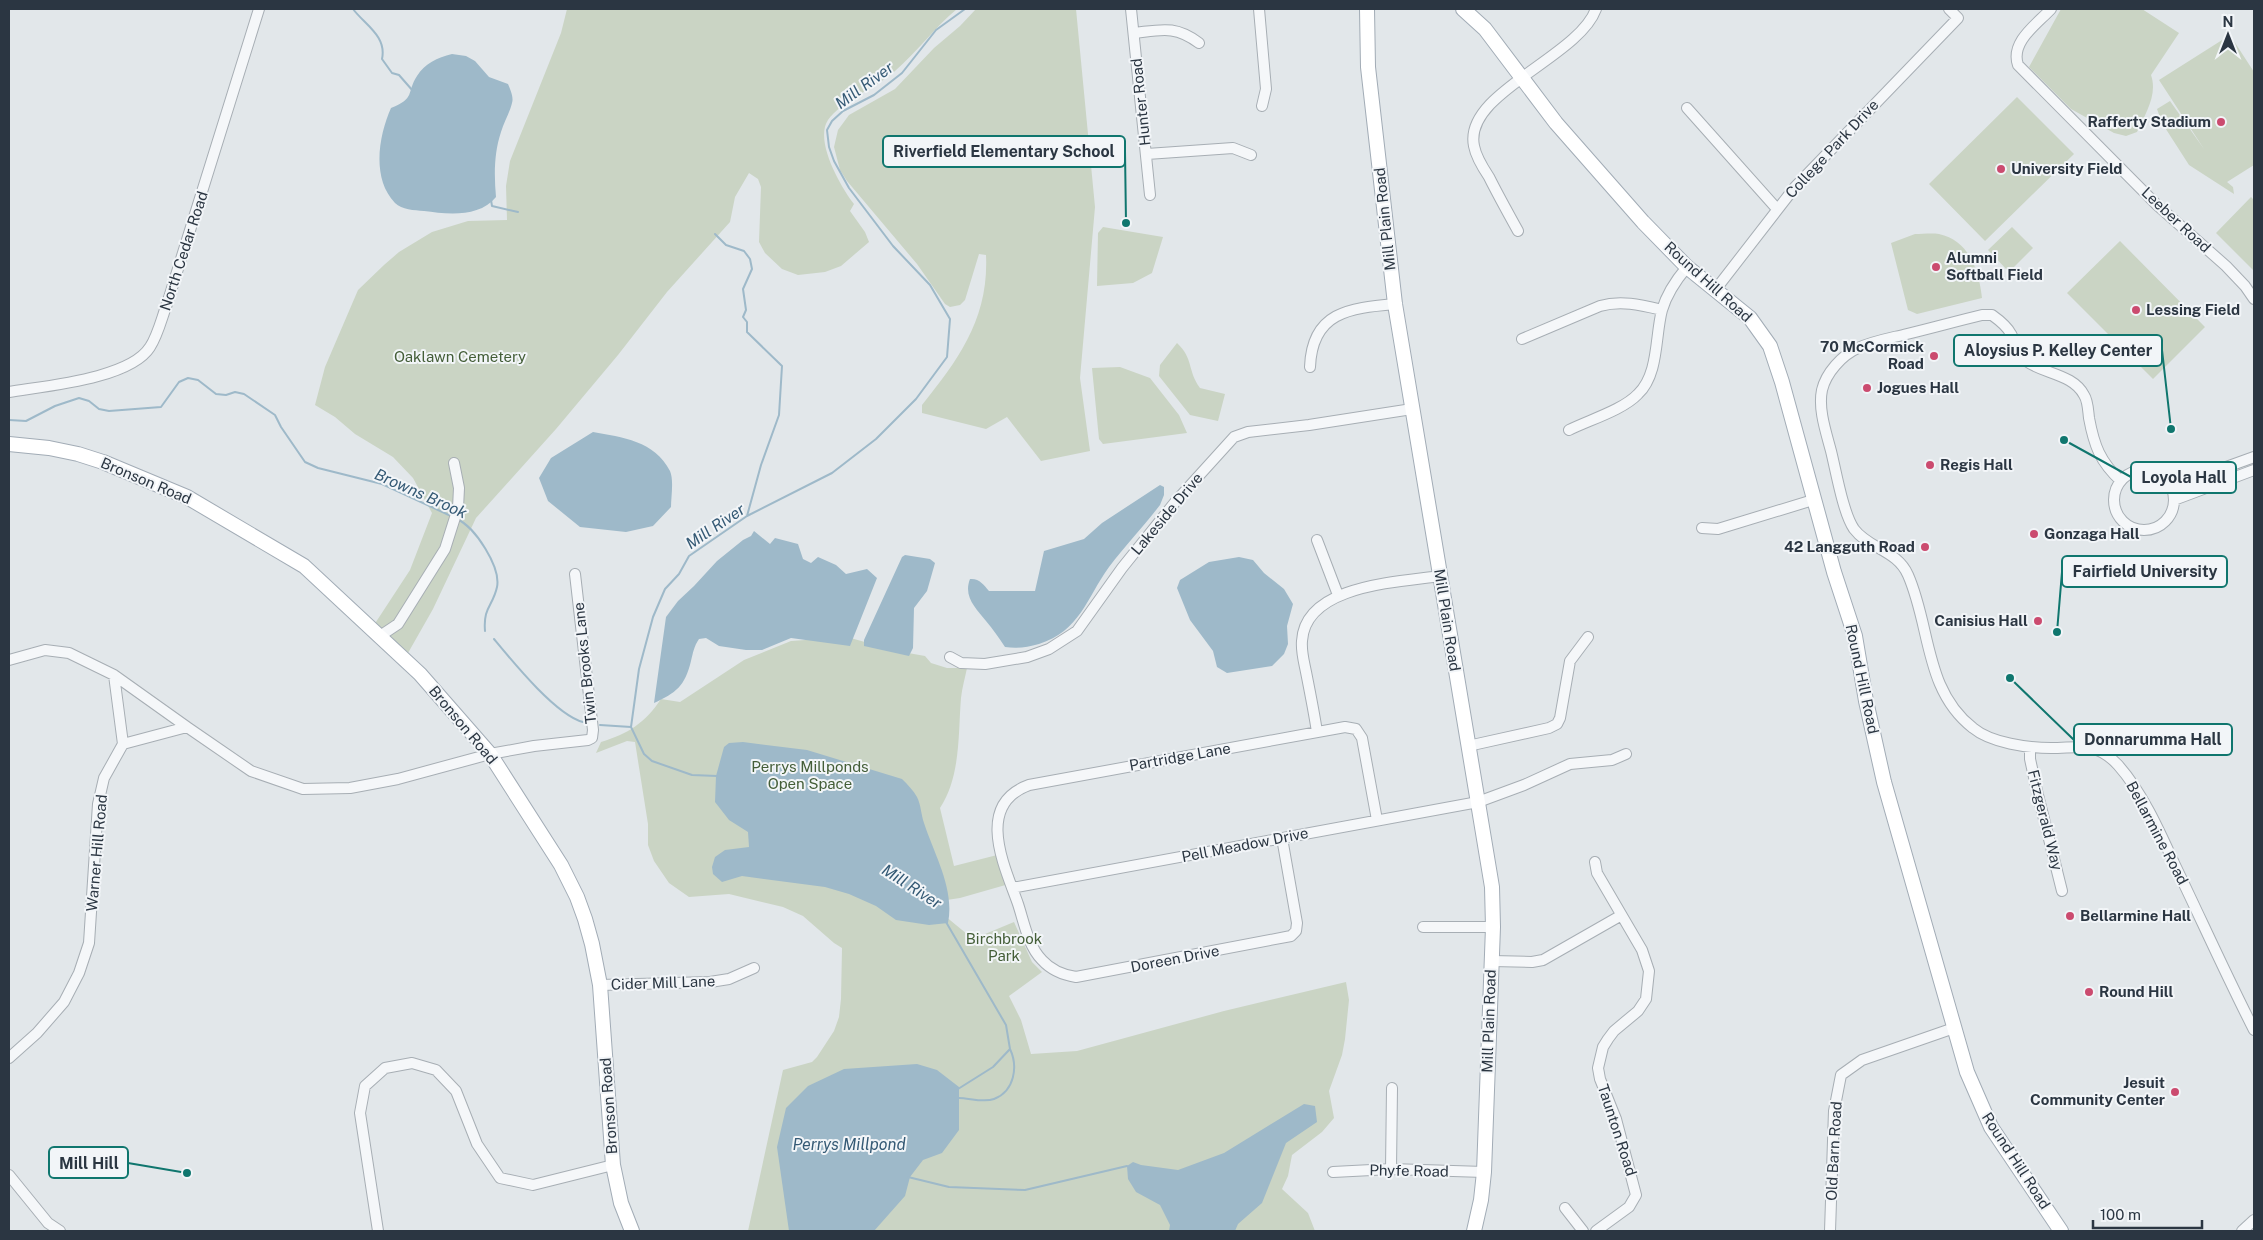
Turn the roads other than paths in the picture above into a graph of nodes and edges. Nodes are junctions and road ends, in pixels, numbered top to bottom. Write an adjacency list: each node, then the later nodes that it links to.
1 (259, 9): 26 (street, North Cedar Road)
2 (1131, 9): 9 (street, Hunter Road)
3 (1259, 9): 12 (street)
4 (1367, 9): 22 (main road, Mill Plain Road)
5 (1463, 9): 11 (main road, Round Hill Road)
6 (1596, 9): 11 (street)
7 (1948, 9): 17 (street, College Park Drive)
8 (2051, 9): 21 (street, Leeber Road)
9 (1134, 33): 10 (street); 14 (street, Hunter Road)
10 (1199, 43)
11 (1522, 78): 18 (street); 19 (main road, Round Hill Road)
12 (1262, 106)
13 (1687, 108): 17 (street)
14 (1147, 154): 15 (street); 16 (street, Hunter Road)
15 (1251, 155)
16 (1150, 195)
17 (1777, 209): 20 (street, College Park Drive)
18 (1518, 231)
19 (1687, 267): 20 (main road, Round Hill Road); 23 (street)
20 (1716, 289): 35 (main road, Round Hill Road)
21 (2254, 299)
22 (1395, 304): 25 (street); 27 (main road, Mill Plain Road)
23 (1662, 310): 24 (street); 28 (street)
24 (1522, 339)
25 (1310, 367)
26 (9, 392)
27 (1412, 408): 40 (main road, Mill Plain Road); 44 (street, Lakeside Drive)
28 (1569, 430)
29 (9, 444): 43 (main road, Bronson Road)
30 (2254, 457): 34 (street)
31 (454, 463): 43 (street)
32 (2254, 470): 36 (street)
33 (2121, 481): 34 (street); 36 (street); 51 (street, Bellarmine Road)
34 (2171, 487): 36 (street)
35 (1813, 500): 37 (street); 66 (main road, Round Hill Road)
36 (2174, 500)
37 (1702, 528)
38 (1317, 540): 41 (street)
39 (575, 574): 52 (street, Twin Brooks Lane)
40 (1440, 576): 41 (street); 50 (main road, Mill Plain Road)
41 (1338, 595): 48 (street)
42 (1588, 636): 50 (street)
43 (384, 640): 52 (main road, Bronson Road)
44 (950, 657)
45 (9, 660): 46 (street)
46 (114, 675): 47 (street); 49 (street)
47 (187, 727): 49 (street); 52 (street)
48 (1317, 732): 55 (street, Partridge Lane); 58 (street, Partridge Lane)
49 (123, 744): 68 (street, Warner Hill Road)
50 (1468, 746): 54 (main road, Mill Plain Road)
51 (2030, 748): 59 (street, Fitzgerald Way); 67 (street, Bellarmine Road)
52 (490, 754): 65 (main road, Bronson Road)
53 (1626, 754): 54 (street, Pell Meadow Drive)
54 (1478, 802): 55 (street, Pell Meadow Drive); 62 (main road, Mill Plain Road)
55 (1377, 820): 56 (street, Pell Meadow Drive)
56 (1282, 838): 58 (street, Pell Meadow Drive); 58 (street, Doreen Drive)
57 (1595, 862): 60 (street, Taunton Road)
58 (1012, 888)
59 (2062, 892)
60 (1620, 916): 63 (street); 81 (street, Taunton Road)
61 (1423, 927): 62 (street)
62 (1493, 928): 63 (main road, Mill Plain Road)
63 (1492, 961): 73 (main road, Mill Plain Road)
64 (754, 968): 65 (street, Cider Mill Lane)
65 (600, 985): 70 (main road, Bronson Road)
66 (1954, 1028): 82 (street, Old Barn Road); 83 (main road, Round Hill Road)
67 (2254, 1030)
68 (9, 1058)
69 (1392, 1088): 71 (street)
70 (613, 1165): 77 (street); 78 (main road, Bronson Road)
71 (1391, 1169): 72 (street, Phyfe Road); 73 (street, Phyfe Road)
72 (1333, 1172)
73 (1484, 1172): 79 (main road, Mill Plain Road)
74 (9, 1175): 76 (street)
75 (1565, 1208): 80 (street)
76 (60, 1231)
77 (378, 1231)
78 (632, 1231)
79 (1474, 1231)
80 (1584, 1231)
81 (1596, 1231)
82 (1830, 1231)
83 (2061, 1231)

